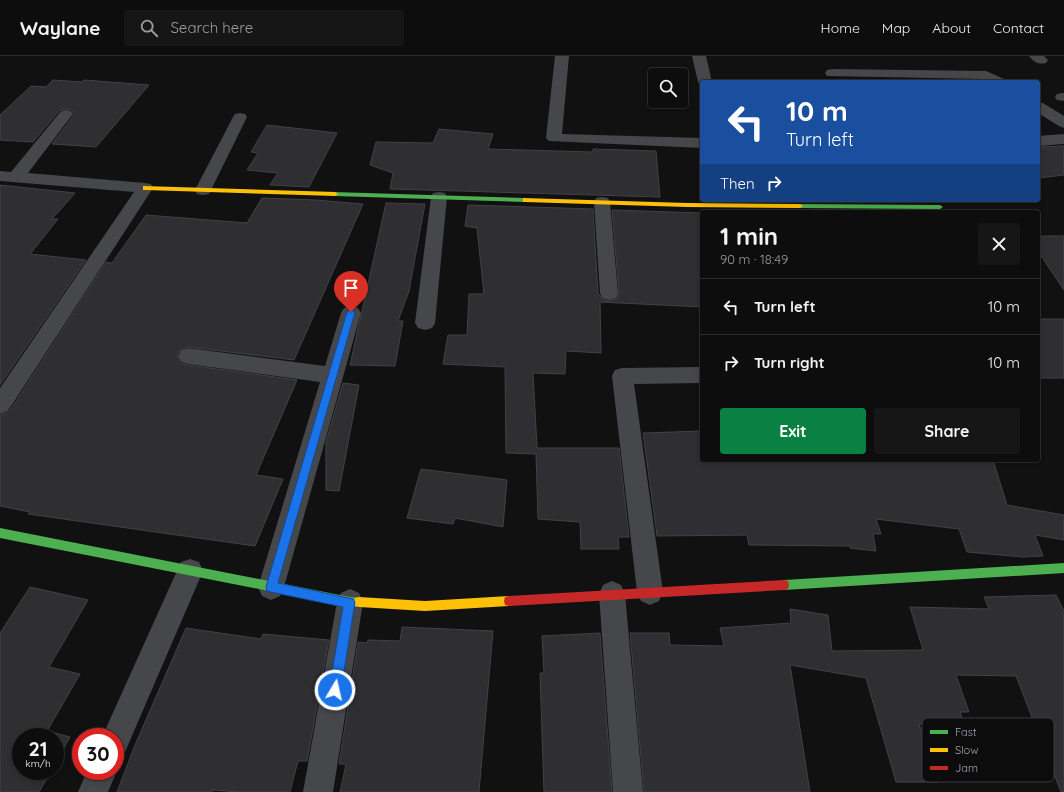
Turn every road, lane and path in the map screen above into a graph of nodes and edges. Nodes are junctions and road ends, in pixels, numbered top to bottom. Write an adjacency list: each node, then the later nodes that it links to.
1 (562, 56): 12 (street)
2 (699, 56): 4 (street)
3 (832, 72): 5 (street)
4 (705, 80)
5 (996, 80)
6 (1040, 107): 9 (street)
7 (66, 114): 13 (street)
8 (240, 117): 15 (street)
9 (1064, 123)
10 (1064, 139): 11 (street)
11 (1040, 141)
12 (700, 143)
13 (8, 177): 14 (street)
14 (145, 188): 15 (street); 25 (street)
15 (203, 190): 16 (street)
16 (439, 197): 17 (street); 21 (street)
17 (602, 202): 18 (street); 19 (street)
18 (940, 207)
19 (609, 293)
20 (351, 312): 23 (street)
21 (425, 323)
22 (188, 356): 23 (street)
23 (333, 375): 29 (street)
24 (700, 375): 30 (street)
25 (0, 405)
26 (0, 533): 28 (street)
27 (1064, 568): 30 (street)
28 (190, 571): 29 (street); 33 (street)
29 (271, 587): 32 (street)
30 (650, 592): 31 (street)
31 (612, 594): 32 (street); 37 (street)
32 (350, 602): 36 (street)
33 (121, 728)
34 (98, 780): 35 (street)
35 (93, 792)
36 (318, 792)
37 (628, 792)

